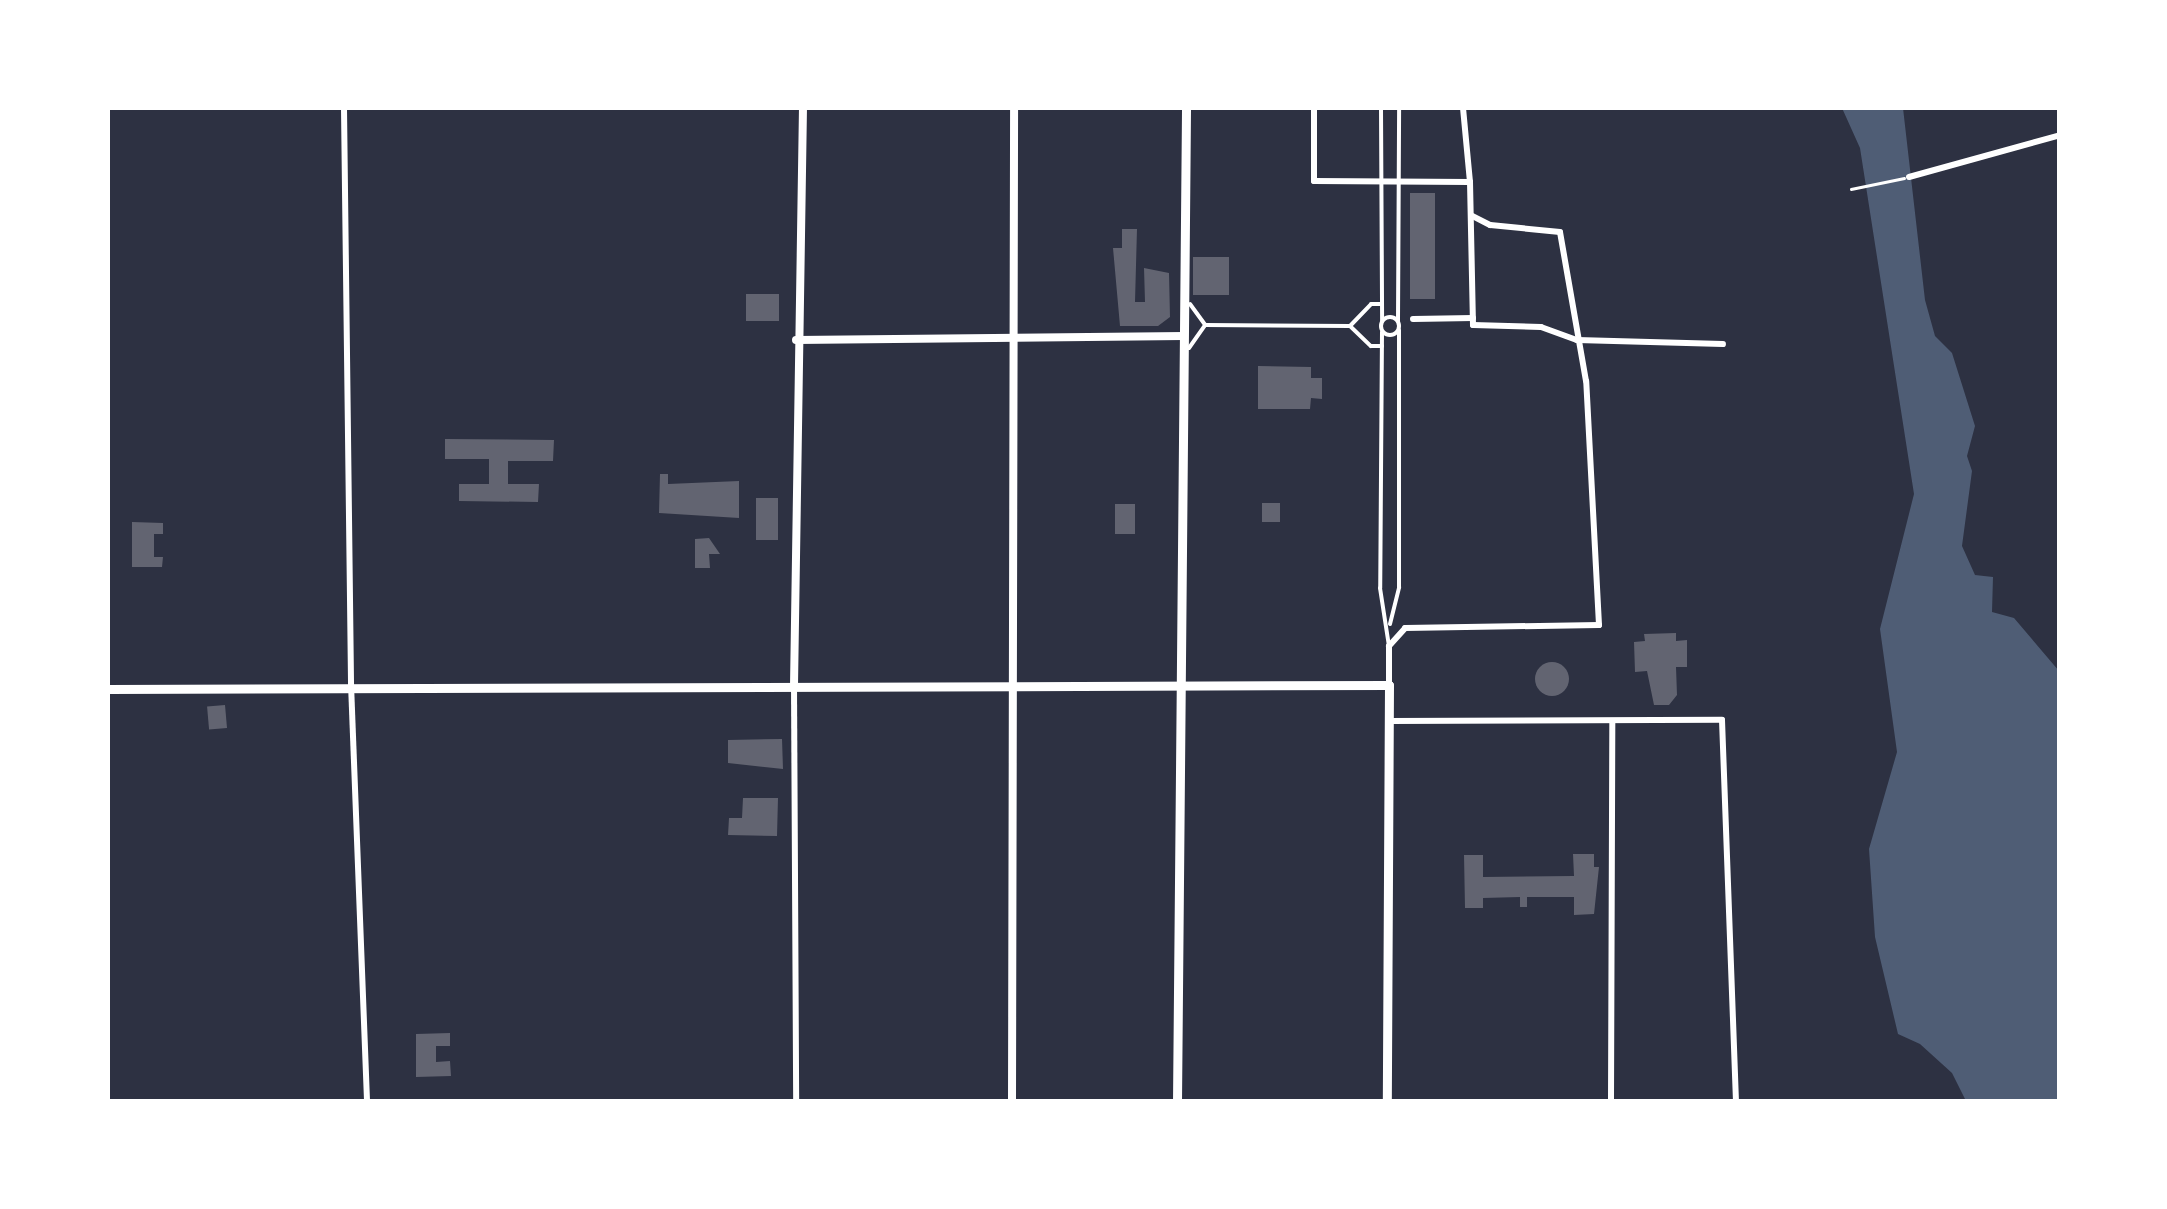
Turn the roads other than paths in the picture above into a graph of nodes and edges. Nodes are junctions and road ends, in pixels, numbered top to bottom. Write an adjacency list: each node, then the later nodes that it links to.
1 (344, 108): 34 (street)
2 (802, 108): 27 (street)
3 (1014, 108): 26 (street)
4 (1186, 108): 25 (main road)
5 (1314, 108): 12 (street)
6 (1381, 108): 12 (street)
7 (1399, 108): 11 (street)
8 (1463, 108): 13 (street)
9 (2060, 135): 10 (street)
10 (1909, 177)
11 (1400, 181): 12 (street); 13 (street); 19 (street)
12 (1381, 182): 16 (street)
13 (1470, 182): 14 (street)
14 (1472, 216): 20 (street); 28 (street)
15 (1190, 304): 21 (street)
16 (1382, 304): 18 (street); 22 (street)
17 (1413, 319): 20 (street)
18 (1382, 321): 19 (street); 24 (street)
19 (1398, 322): 23 (street)
20 (1474, 322): 28 (street)
21 (1205, 325): 22 (street); 31 (street)
22 (1350, 326): 30 (street)
23 (1399, 330): 24 (street); 32 (street)
24 (1382, 332): 30 (street)
25 (1184, 336): 26 (street); 38 (main road)
26 (1018, 337): 27 (street); 35 (street)
27 (796, 340): 37 (street)
28 (1577, 340): 29 (street); 33 (street)
29 (1723, 344)
30 (1382, 346): 32 (street)
31 (1190, 348)
32 (1389, 628): 33 (street)
33 (1389, 646): 36 (street)
34 (352, 684): 37 (main road); 39 (main road); 42 (street)
35 (1014, 685): 37 (main road); 38 (main road); 44 (street)
36 (1389, 685): 38 (main road); 40 (main road)
37 (794, 686): 43 (street)
38 (1181, 686): 45 (main road)
39 (108, 689)
40 (1389, 721): 41 (street); 46 (main road)
41 (1612, 722): 47 (street); 48 (street)
42 (368, 1102)
43 (796, 1102)
44 (1012, 1102)
45 (1176, 1102)
46 (1386, 1102)
47 (1611, 1102)
48 (1736, 1102)

